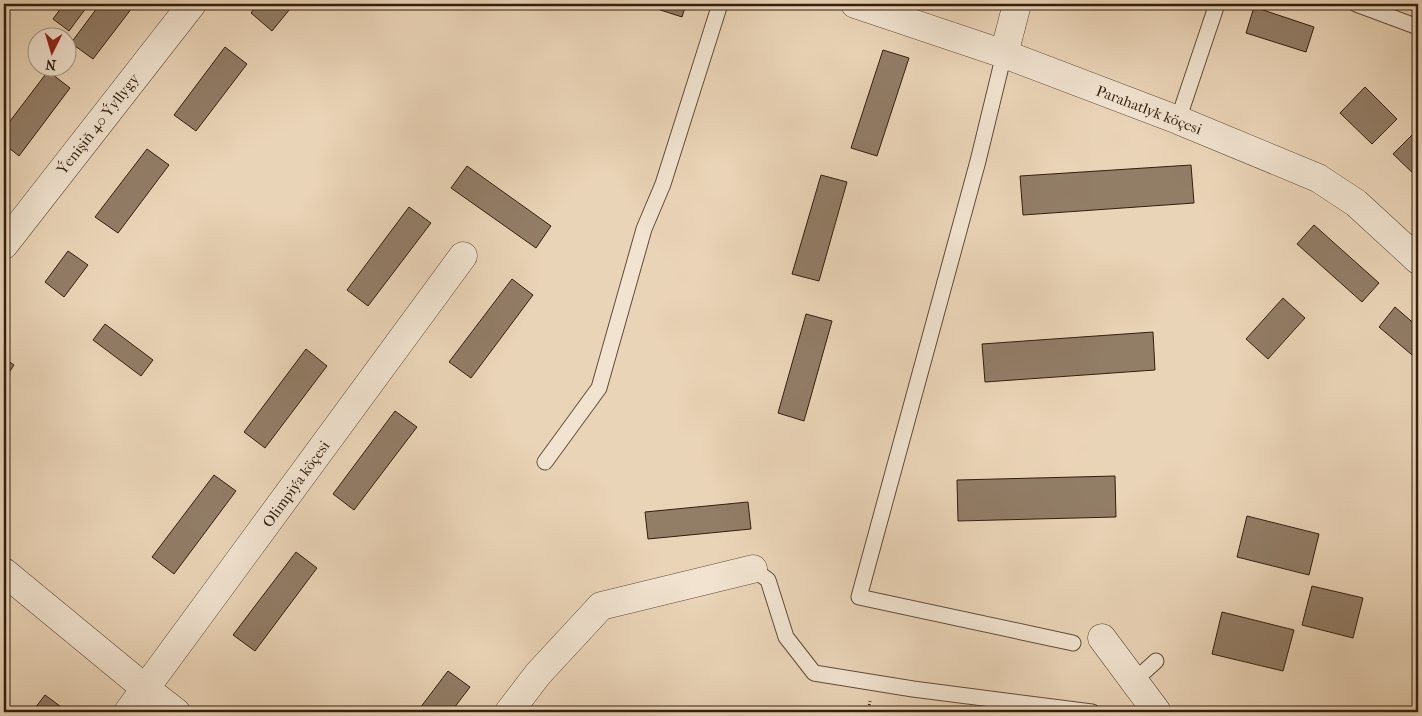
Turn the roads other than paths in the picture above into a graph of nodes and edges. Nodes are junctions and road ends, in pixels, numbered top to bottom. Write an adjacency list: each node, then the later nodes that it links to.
1 (192, 4): 10 (street, Ýenişiň 40 Ýyllygy)
2 (720, 4): 13 (lane)
3 (855, 4): 8 (street, Parahatlyk köçesi)
4 (1016, 4): 8 (street)
5 (1217, 4): 9 (lane)
6 (1356, 4): 7 (lane)
7 (1418, 26)
8 (1004, 54): 9 (street, Parahatlyk köçesi); 17 (lane)
9 (1178, 120): 12 (street, Parahatlyk köçesi)
10 (4, 245)
11 (463, 256): 20 (street, Olimpiýa köçesi)
12 (1418, 260)
13 (545, 462)
14 (753, 569): 23 (street); 24 (lane)
15 (4, 572): 20 (street)
16 (1102, 638): 19 (street)
17 (1073, 643)
18 (1156, 661): 19 (lane)
19 (1134, 681): 25 (street)
20 (146, 689): 21 (street, Olimpiýa köçesi); 22 (street)
21 (128, 712)
22 (176, 712)
23 (509, 712)
24 (1092, 712)
25 (1157, 712)

